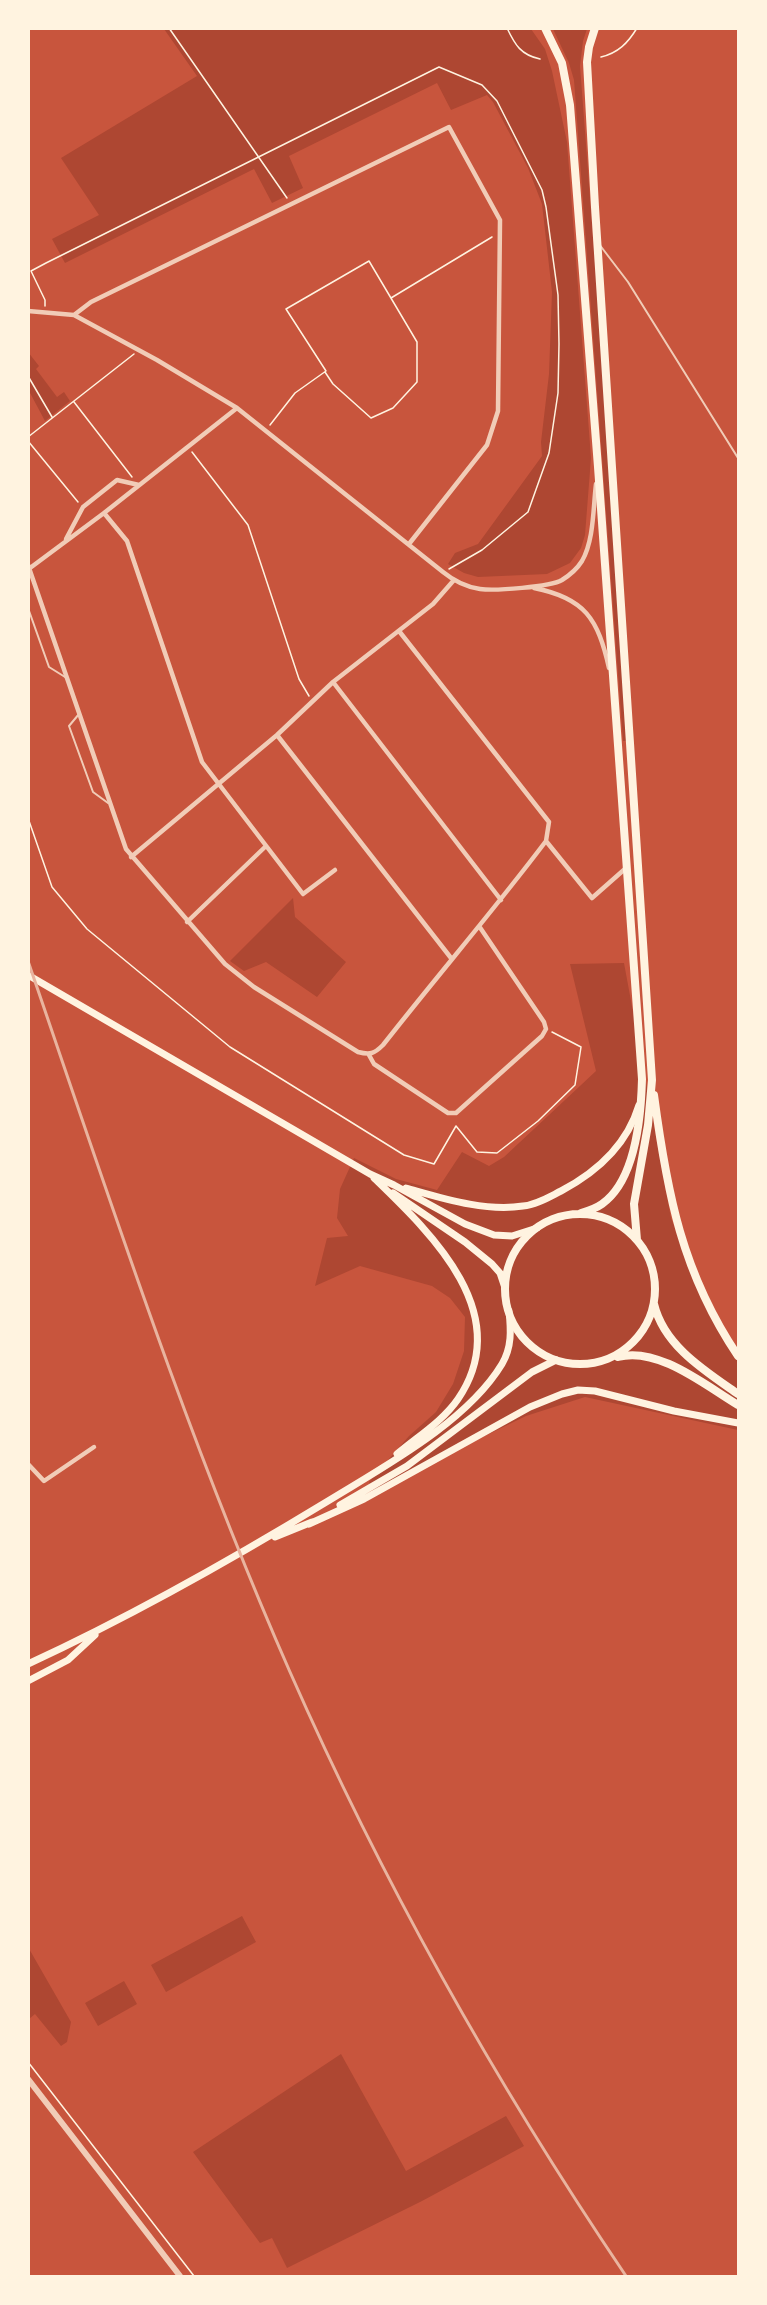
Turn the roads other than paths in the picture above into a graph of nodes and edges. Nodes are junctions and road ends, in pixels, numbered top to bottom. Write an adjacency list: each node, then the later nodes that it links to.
1 (545, 28): 8 (main road)
2 (595, 28): 3 (main road)
3 (597, 241): 7 (lane); 36 (main road)
4 (28, 310): 5 (street)
5 (74, 315): 6 (street); 12 (street)
6 (237, 408): 9 (street); 12 (street)
7 (738, 458)
8 (598, 467): 15 (street); 20 (main road)
9 (139, 486): 10 (street); 11 (street)
10 (104, 513): 11 (street); 23 (street)
11 (65, 541): 13 (street)
12 (409, 544): 14 (street)
13 (29, 567): 18 (street)
14 (454, 580): 15 (street); 17 (street)
15 (531, 587): 20 (street)
16 (28, 608): 18 (lane)
17 (399, 631): 19 (street); 25 (street)
18 (67, 679): 21 (street)
19 (333, 682): 22 (street); 30 (street)
20 (614, 686): 28 (main road)
21 (80, 714): 24 (street); 24 (lane)
22 (277, 735): 23 (street); 33 (street)
23 (218, 784): 26 (street); 27 (street)
24 (110, 804): 27 (street)
25 (546, 841): 28 (street); 30 (street)
26 (266, 846): 29 (street); 31 (street)
27 (131, 857): 31 (street)
28 (626, 868): 37 (main road)
29 (335, 870)
30 (501, 900): 32 (street)
31 (187, 921): 35 (street)
32 (479, 926): 33 (street); 35 (street)
33 (451, 958): 35 (street)
34 (28, 975): 38 (main road)
35 (369, 1055)
36 (652, 1080): 43 (main road); 47 (main road)
37 (642, 1094): 40 (main road); 41 (main road)
38 (370, 1174): 39 (main road); 40 (main road)
39 (381, 1185): 44 (main road); 55 (main road)
40 (394, 1185): 42 (main road)
41 (581, 1213): 42 (main road); 43 (main road)
42 (537, 1228): 44 (main road)
43 (637, 1240): 45 (main road)
44 (505, 1288): 46 (main road)
45 (654, 1304): 49 (main road); 50 (main road)
46 (509, 1311): 48 (main road); 55 (main road)
47 (738, 1356)
48 (556, 1360): 49 (main road); 56 (main road)
49 (605, 1360): 51 (main road)
50 (738, 1394)
51 (738, 1405)
52 (738, 1423): 56 (main road)
53 (94, 1447): 54 (street)
54 (28, 1464)
55 (369, 1476): 57 (main road)
56 (309, 1524): 57 (main road)
57 (258, 1543): 58 (main road)
58 (99, 1631): 59 (main road); 60 (main road)
59 (28, 1664)
60 (28, 1682)
61 (28, 2079): 62 (street)
62 (180, 2277)

